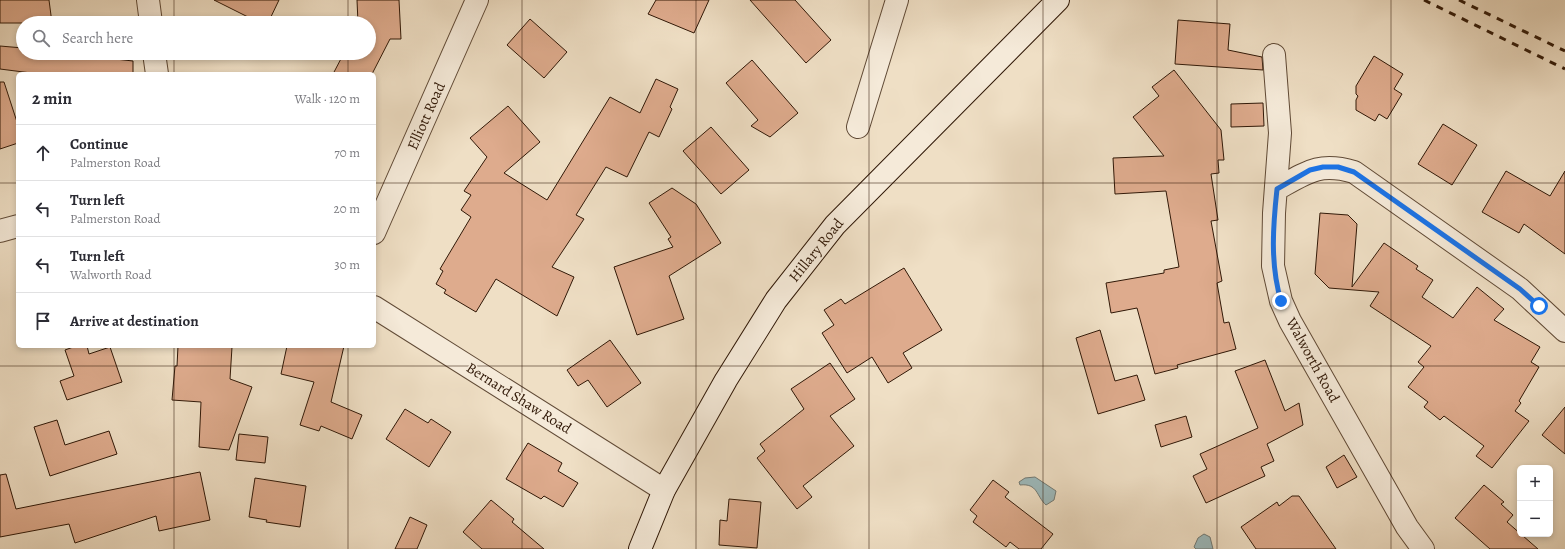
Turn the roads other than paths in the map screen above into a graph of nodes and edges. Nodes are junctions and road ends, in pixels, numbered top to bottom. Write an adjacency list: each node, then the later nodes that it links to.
1 (148, 0): 5 (street)
2 (477, 0): 12 (street, Elliott Road)
3 (897, 0): 9 (street)
4 (1058, 0): 16 (street, Hillary Road)
5 (150, 16)
6 (1274, 54): 10 (street, Walworth Road)
7 (155, 60): 8 (street)
8 (157, 72)
9 (858, 127)
10 (1277, 189): 15 (street); 18 (street, Walworth Road)
11 (16, 227): 13 (street)
12 (376, 228)
13 (0, 231)
14 (376, 308): 16 (street, Bernard Shaw Road)
15 (1565, 331)
16 (664, 490): 17 (street, Hillary Road)
17 (640, 549)
18 (1423, 549)

